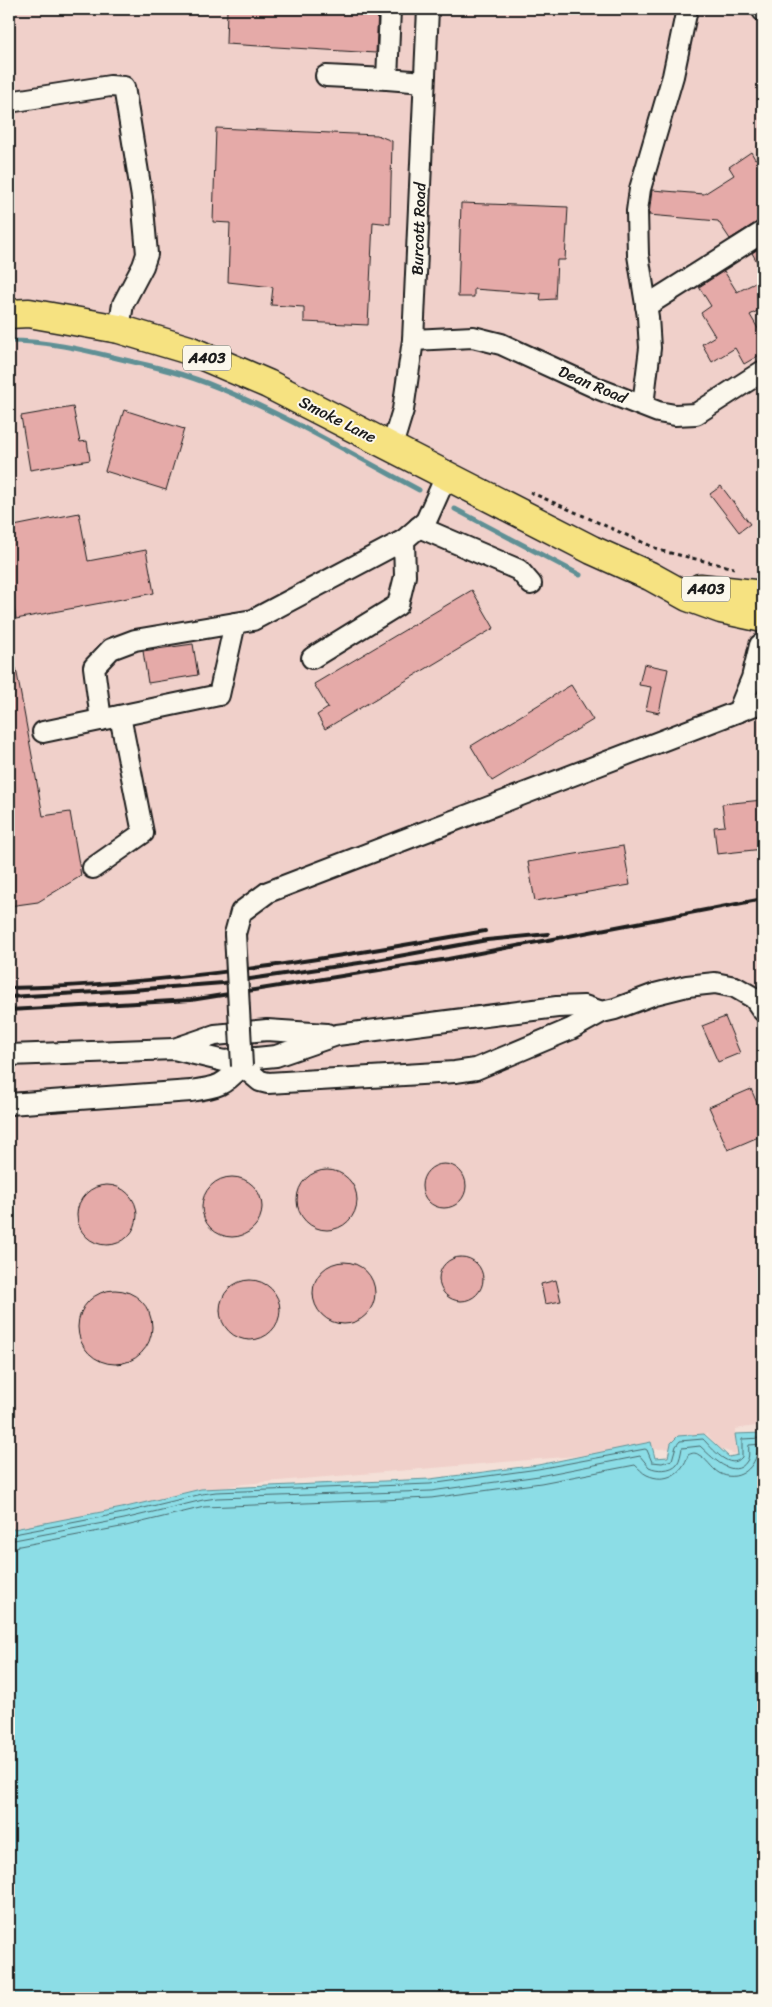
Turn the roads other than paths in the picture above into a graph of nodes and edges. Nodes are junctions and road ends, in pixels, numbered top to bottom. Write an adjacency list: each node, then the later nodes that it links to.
1 (390, 9): 5 (street)
2 (428, 9): 6 (street, Burcott Road)
3 (687, 9): 9 (street)
4 (326, 76): 5 (street)
5 (387, 79): 6 (street)
6 (424, 82): 12 (street, Burcott Road)
7 (9, 102): 11 (street)
8 (763, 232): 9 (street)
9 (646, 306): 14 (street)
10 (9, 314): 11 (highway, Smoke Lane / A403)
11 (120, 329): 15 (highway, Smoke Lane / A403)
12 (413, 340): 14 (street, Dean Road); 15 (street, Burcott Road)
13 (763, 371): 14 (street, Dean Road)
14 (643, 405)
15 (392, 446): 16 (highway, Smoke Lane / A403)
16 (447, 474): 17 (street); 20 (highway, Smoke Lane / A403)
17 (419, 527): 18 (street); 19 (street)
18 (404, 540): 21 (street); 23 (street)
19 (531, 584)
20 (761, 608): 22 (street)
21 (234, 623): 26 (street); 26 (street)
22 (762, 648): 25 (street)
23 (312, 658)
24 (763, 702): 25 (street)
25 (738, 712): 34 (street, bridge)
26 (110, 718): 27 (street); 28 (street)
27 (43, 732)
28 (93, 868)
29 (763, 1011): 30 (street)
30 (602, 1012): 31 (street); 34 (street)
31 (337, 1035): 32 (street); 32 (street)
32 (174, 1049): 33 (street)
33 (9, 1055)
34 (242, 1066): 35 (street)
35 (9, 1104)

